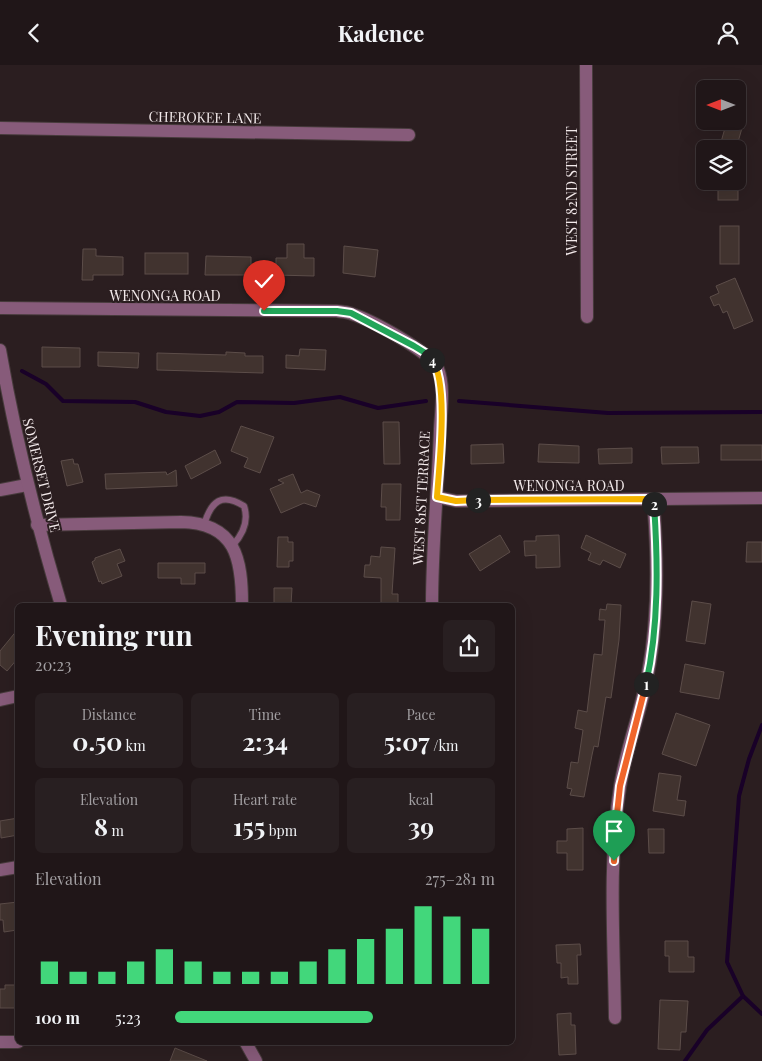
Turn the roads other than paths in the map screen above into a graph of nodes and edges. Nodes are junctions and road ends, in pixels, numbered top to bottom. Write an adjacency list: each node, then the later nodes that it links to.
1 (586, 65): 5 (street, WEST 82ND STREET)
2 (0, 128): 3 (street, CHEROKEE LANE)
3 (409, 135)
4 (0, 308): 7 (street, WENONGA ROAD)
5 (587, 317)
6 (0, 350): 8 (street, SOMERSET DRIVE)
7 (441, 393): 10 (street, WEST 81ST TERRACE)
8 (28, 485): 9 (street); 13 (street, SOMERSET DRIVE)
9 (0, 491)
10 (437, 497): 11 (street, WENONGA ROAD); 18 (street, WEST 81ST TERRACE)
11 (653, 499): 12 (street, WENONGA ROAD); 23 (street)
12 (762, 499)
13 (37, 525): 14 (street); 16 (street, SOMERSET DRIVE)
14 (204, 525): 15 (street); 15 (lane)
15 (233, 545): 17 (street)
16 (60, 603)
17 (242, 603)
18 (432, 603)
19 (15, 697): 20 (street)
20 (0, 700)
21 (15, 867): 22 (street)
22 (0, 869)
23 (615, 1018)
24 (0, 1042): 25 (street)
25 (15, 1042)
26 (247, 1045): 27 (street)
27 (256, 1061)

